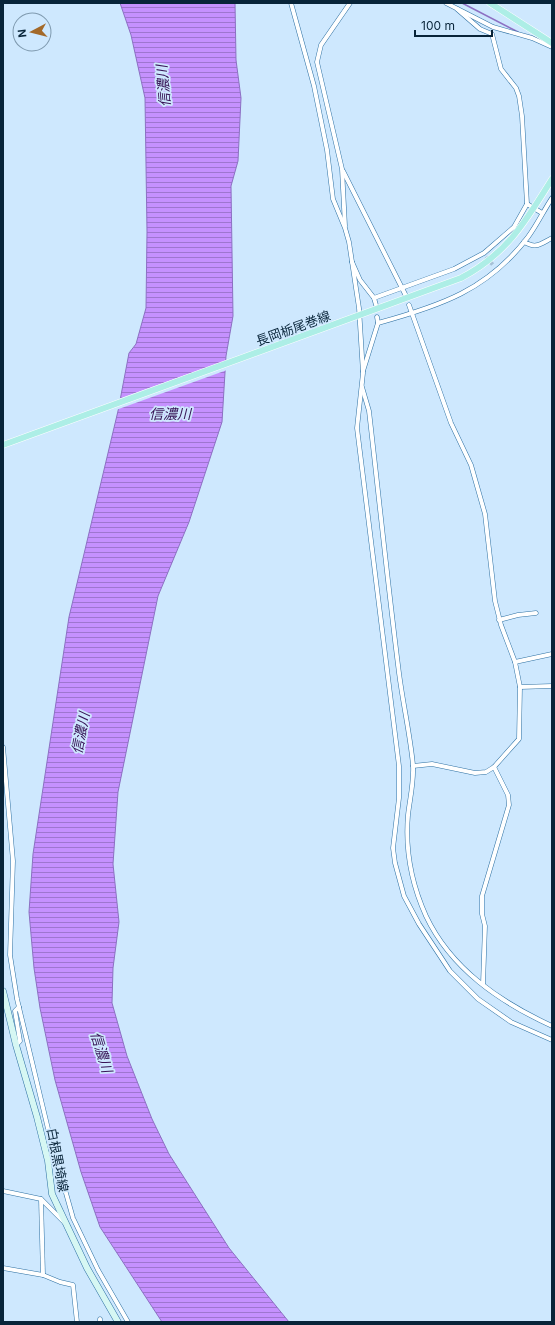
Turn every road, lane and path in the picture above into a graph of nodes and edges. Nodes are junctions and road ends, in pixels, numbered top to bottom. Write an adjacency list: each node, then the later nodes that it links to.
1 (291, 3): 14 (street)
2 (350, 3): 8 (street)
3 (446, 3): 5 (street)
4 (490, 3): 6 (main road)
5 (457, 9): 7 (street); 11 (street)
6 (552, 43)
7 (552, 47)
8 (342, 169): 14 (street); 18 (street)
9 (552, 179): 12 (main road, 長岡栃尾巻線)
10 (552, 198): 13 (street)
11 (527, 204): 12 (street); 18 (street)
12 (534, 208): 13 (street); 24 (main road, 長岡栃尾巻線)
13 (542, 214): 16 (street)
14 (345, 228): 17 (street)
15 (552, 238): 16 (street)
16 (524, 242): 23 (street)
17 (350, 257): 20 (street); 24 (street)
18 (402, 287): 19 (street); 20 (street)
19 (405, 294)
20 (374, 298): 21 (street)
21 (376, 305)
22 (409, 305): 23 (street)
23 (412, 314): 26 (street); 31 (street)
24 (360, 315): 27 (street); 29 (main road, 長岡栃尾巻線)
25 (377, 317): 26 (street)
26 (378, 323): 27 (street)
27 (363, 374): 28 (street)
28 (361, 385): 37 (street); 43 (street)
29 (3, 445)
30 (536, 613): 31 (street)
31 (500, 620): 33 (street)
32 (552, 654): 33 (street)
33 (515, 662): 35 (street)
34 (552, 686): 35 (street)
35 (520, 687): 38 (street)
36 (3, 747): 41 (street)
37 (413, 766): 38 (street); 39 (street)
38 (494, 767): 39 (street)
39 (483, 984): 42 (street)
40 (3, 991): 44 (main road, 白根黒埼線)
41 (19, 1007): 44 (street); 52 (street)
42 (552, 1026)
43 (552, 1040)
44 (16, 1045): 47 (main road, 白根黒埼線)
45 (3, 1191): 46 (street)
46 (41, 1198): 47 (street); 49 (street)
47 (66, 1222): 51 (main road, 白根黒埼線)
48 (3, 1268): 49 (street)
49 (42, 1275): 50 (street)
50 (77, 1322)
51 (118, 1322)
52 (128, 1322)

